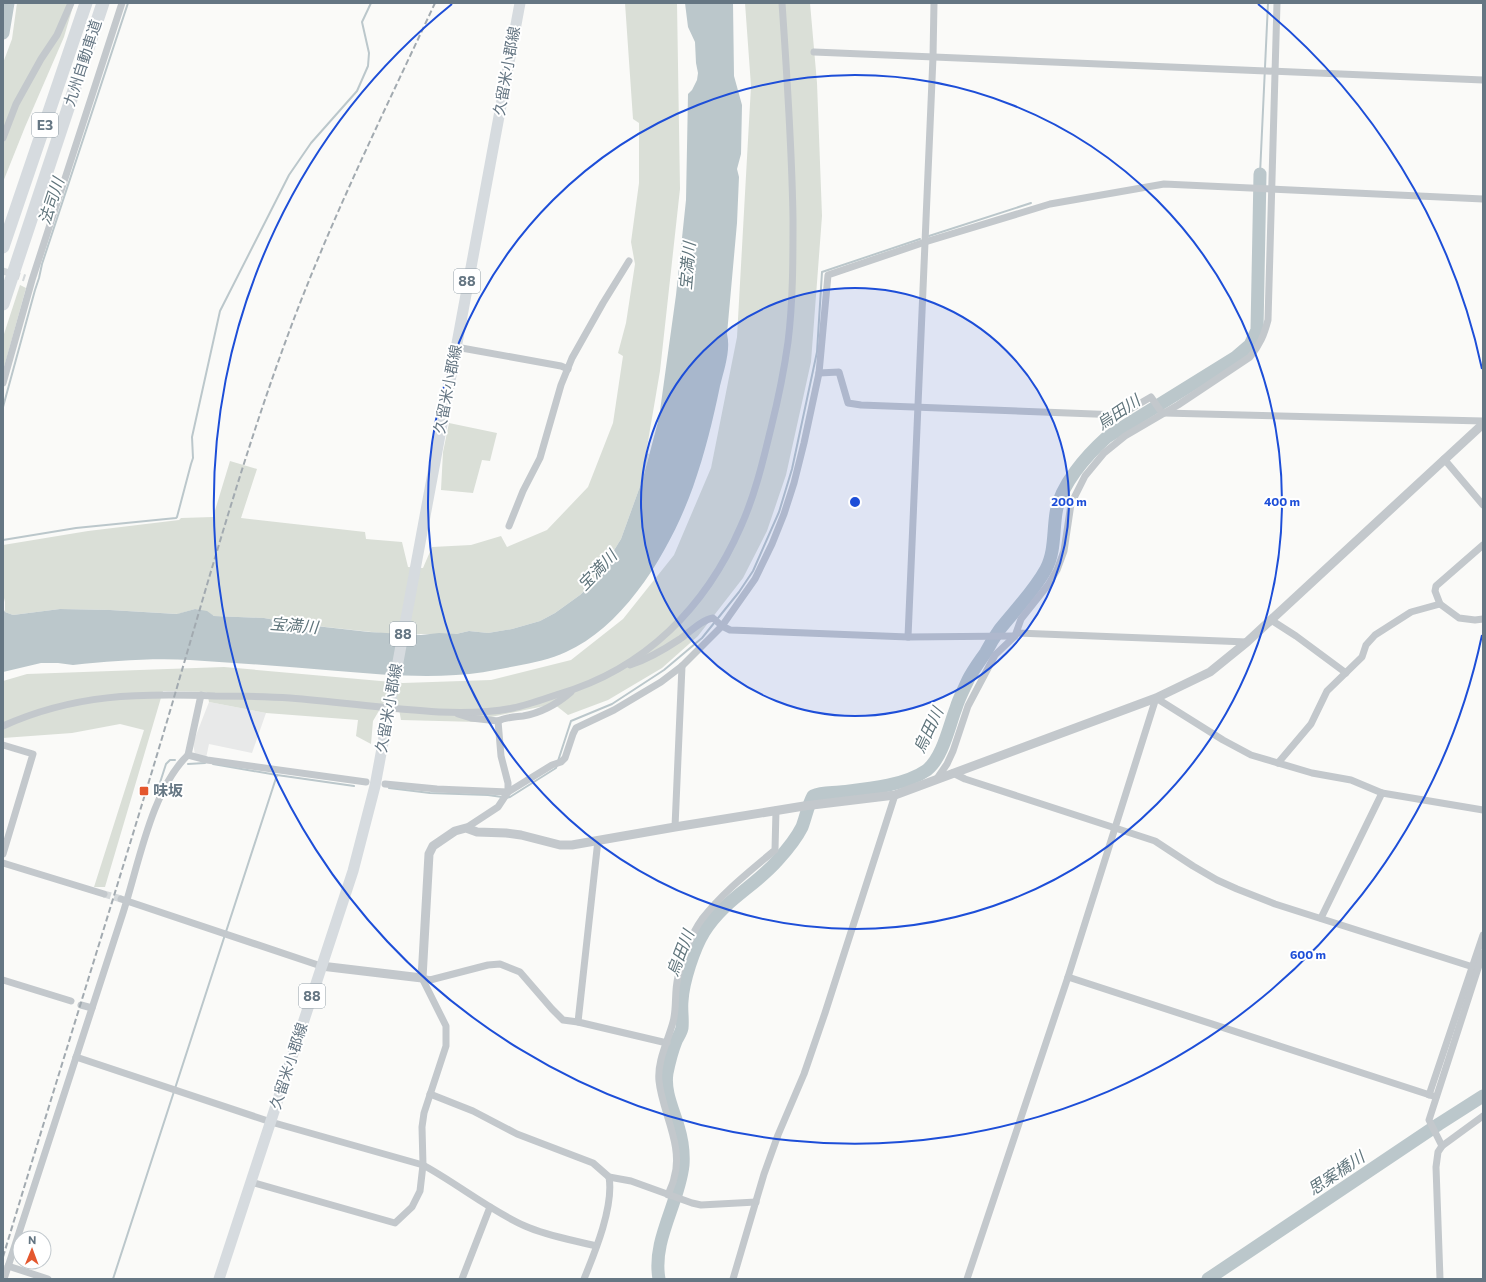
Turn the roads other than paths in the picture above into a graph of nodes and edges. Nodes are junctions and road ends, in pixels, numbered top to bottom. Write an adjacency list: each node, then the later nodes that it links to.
1 (71, 3): 13 (street)
2 (86, 3): 17 (highway, 九州自動車道 / E3)
3 (103, 3): 19 (highway, 九州自動車道 / E3)
4 (122, 3): 23 (street)
5 (520, 3): 20 (main road, 久留米小郡線 / 88)
6 (782, 3): 39 (street)
7 (934, 3): 10 (street)
8 (1278, 3): 11 (street)
9 (814, 52): 10 (street)
10 (933, 57): 11 (street); 16 (street)
11 (1273, 71): 12 (street); 14 (street)
12 (1483, 80)
13 (3, 138)
14 (1269, 188): 15 (street); 16 (street); 25 (street)
15 (1483, 199)
16 (925, 242): 22 (street); 24 (street)
17 (3, 247)
18 (629, 261): 21 (street)
19 (3, 304)
20 (456, 347): 21 (street); 44 (main road, 久留米小郡線 / 88)
21 (568, 369): 29 (street)
22 (819, 373): 24 (street); 34 (street)
23 (3, 383)
24 (918, 407): 25 (street); 36 (street)
25 (1161, 412): 26 (street); 35 (street)
26 (1483, 422): 27 (street)
27 (1444, 459): 28 (street); 33 (street)
28 (1483, 505)
29 (509, 526)
30 (1483, 545): 31 (street)
31 (1440, 604): 32 (street); 40 (street)
32 (1483, 619)
33 (1271, 620): 37 (street); 40 (street)
34 (722, 626): 36 (street); 38 (street); 39 (street)
35 (1016, 634): 36 (street); 37 (street); 52 (street)
36 (908, 637)
37 (1247, 642): 43 (street)
38 (682, 666): 55 (street); 60 (street)
39 (622, 668): 41 (street)
40 (1346, 673): 50 (street)
41 (573, 690): 45 (street); 46 (street)
42 (201, 695): 44 (street); 47 (street); 49 (street)
43 (1156, 698): 50 (street); 51 (street); 62 (street)
44 (390, 706): 45 (street); 71 (main road, 久留米小郡線 / 88)
45 (453, 712): 46 (street)
46 (498, 721): 55 (street)
47 (3, 726)
48 (3, 745): 64 (street)
49 (188, 755): 53 (street); 67 (street)
50 (1278, 763): 56 (street)
51 (953, 773): 52 (street); 62 (street)
52 (936, 780): 57 (street)
53 (366, 782)
54 (385, 784): 55 (street)
55 (508, 792): 61 (street)
56 (1382, 793): 59 (street); 68 (street)
57 (895, 795): 58 (street); 91 (street)
58 (776, 810): 60 (street); 80 (street)
59 (1483, 810)
60 (675, 827): 63 (street)
61 (466, 828): 63 (street); 74 (street)
62 (1115, 829): 68 (street); 73 (street)
63 (598, 840): 79 (street)
64 (3, 854)
65 (3, 863): 66 (street)
66 (104, 894)
67 (124, 901): 71 (street); 78 (street)
68 (1321, 918): 72 (street)
69 (1483, 935): 72 (street)
70 (1483, 954): 83 (street)
71 (321, 966): 74 (street); 85 (main road, 久留米小郡線 / 88)
72 (1472, 967): 83 (street)
73 (1068, 977): 83 (street); 101 (street)
74 (422, 978): 79 (street); 82 (street)
75 (3, 980): 76 (street)
76 (71, 1001)
77 (81, 1005): 78 (street)
78 (92, 1008): 81 (street)
79 (578, 1022): 80 (street)
80 (667, 1043): 90 (street)
81 (76, 1057): 85 (street); 94 (street)
82 (430, 1094): 87 (street); 88 (street)
83 (1433, 1096): 86 (street)
84 (1483, 1116): 86 (street)
85 (271, 1122): 87 (street); 89 (main road, 久留米小郡線 / 88)
86 (1441, 1143): 102 (street)
87 (423, 1165): 89 (street); 92 (street)
88 (609, 1177): 90 (street); 93 (street)
89 (251, 1182): 97 (main road, 久留米小郡線 / 88)
90 (670, 1196): 91 (street)
91 (756, 1202): 100 (street)
92 (490, 1207): 93 (street); 98 (street)
93 (596, 1246): 99 (street)
94 (8, 1266): 95 (street); 96 (street)
95 (4, 1279)
96 (48, 1279)
97 (219, 1279)
98 (462, 1279)
99 (584, 1279)
100 (733, 1279)
101 (967, 1279)
102 (1440, 1279)

